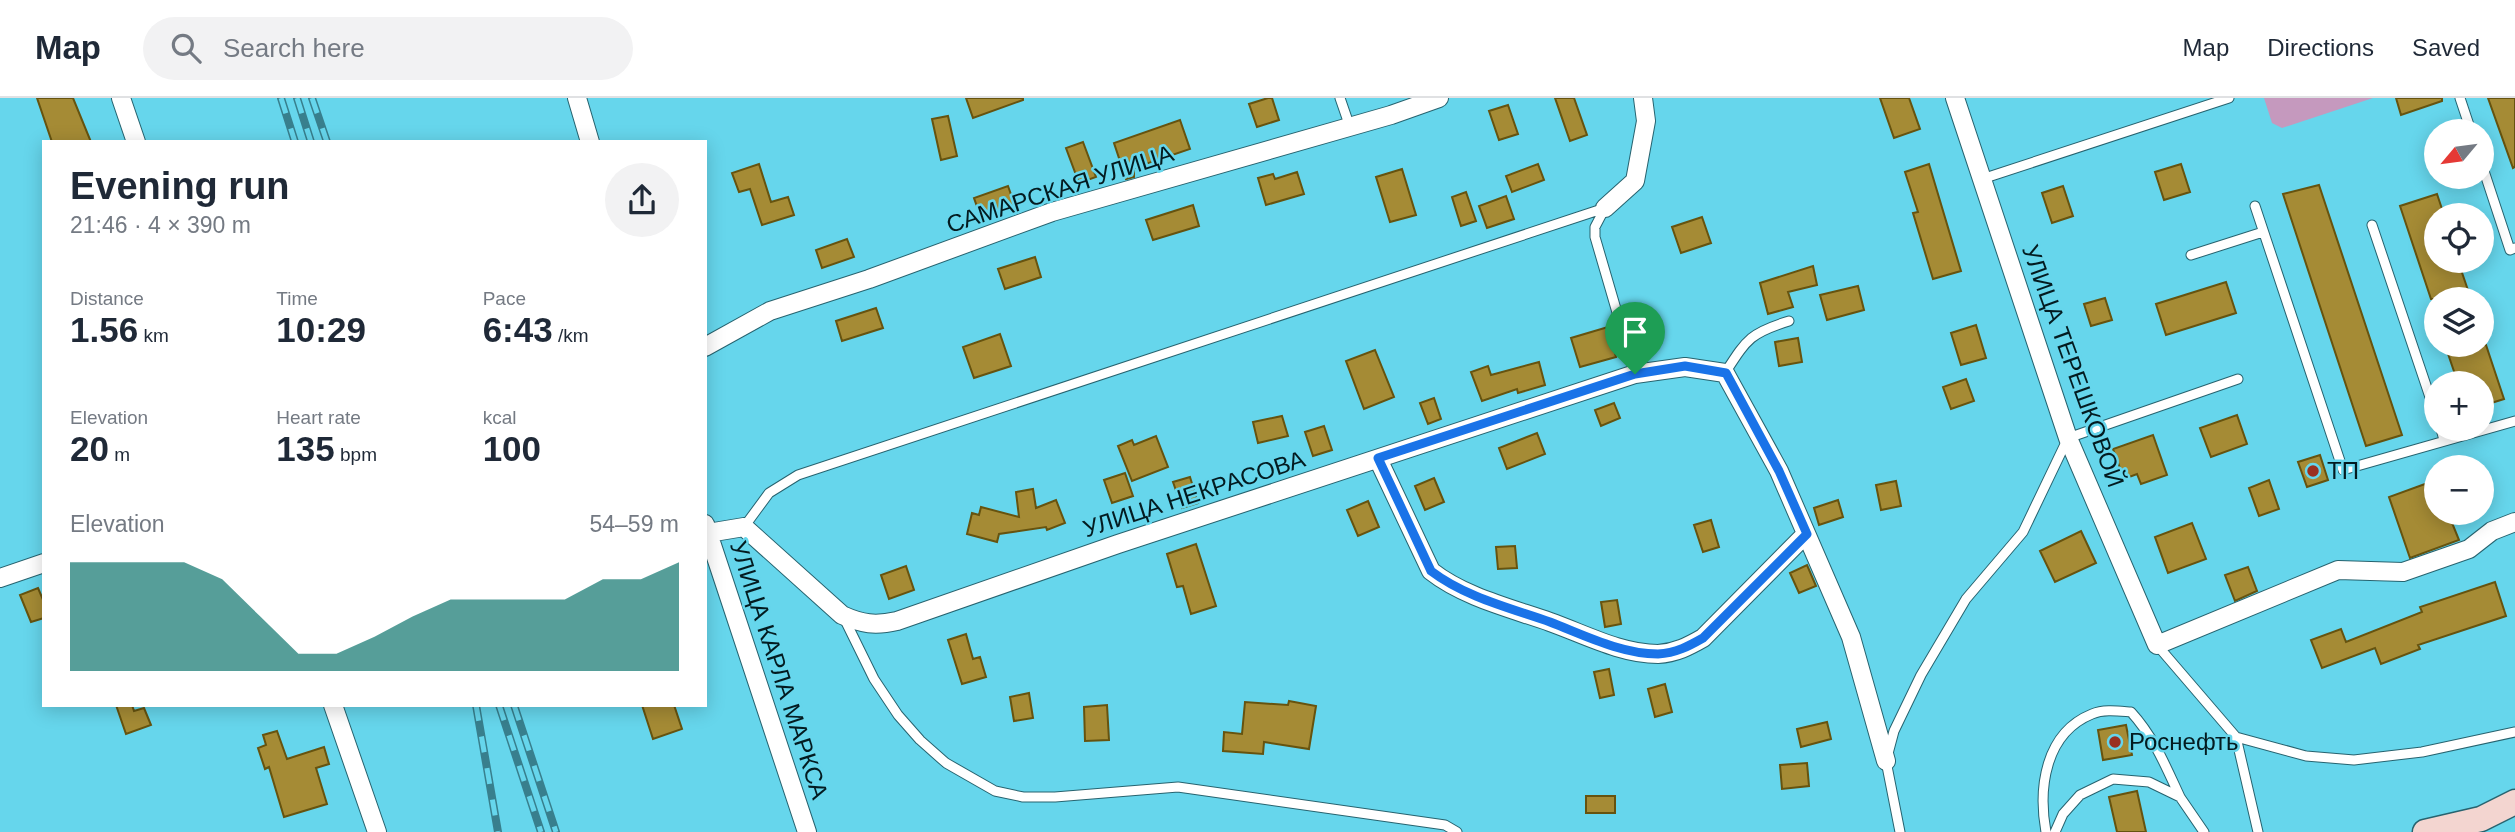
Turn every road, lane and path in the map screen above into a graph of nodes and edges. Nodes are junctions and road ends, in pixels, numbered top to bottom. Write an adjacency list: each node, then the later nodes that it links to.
1 (121, 98): 11 (street)
2 (577, 98): 12 (street)
3 (1340, 98): 10 (lane)
4 (1439, 98): 10 (street, САМАРСКАЯ УЛИЦА)
5 (1643, 98): 16 (street)
6 (1955, 98): 13 (street, УЛИЦА ТЕРЕШКОВОЙ)
7 (2229, 98): 13 (lane)
8 (2460, 98): 9 (lane)
9 (2467, 119)
10 (1350, 127): 22 (street, САМАРСКАЯ УЛИЦА)
11 (135, 140)
12 (589, 140)
13 (1982, 179): 29 (street, УЛИЦА ТЕРЕШКОВОЙ)
14 (2490, 189): 19 (lane)
15 (2255, 206): 18 (lane)
16 (1605, 208): 24 (lane); 33 (lane)
17 (2372, 225): 26 (lane)
18 (2263, 232): 20 (lane); 30 (lane)
19 (2515, 248)
20 (2191, 255)
21 (1789, 321): 23 (lane)
22 (707, 346)
23 (1726, 373): 24 (street, УЛИЦА НЕКРАСОВА); 35 (street)
24 (1635, 374): 31 (street, УЛИЦА НЕКРАСОВА)
25 (2238, 379): 29 (lane)
26 (2424, 379)
27 (2515, 421): 28 (lane)
28 (2494, 427)
29 (2068, 438): 39 (street, УЛИЦА ТЕРЕШКОВОЙ); 43 (lane)
30 (2441, 441)
31 (1378, 458): 35 (street); 38 (street, УЛИЦА НЕКРАСОВА)
32 (2515, 523): 39 (street)
33 (744, 527): 34 (street); 38 (street, УЛИЦА НЕКРАСОВА)
34 (707, 528): 47 (street, УЛИЦА КАРЛА МАРКСА)
35 (1807, 534): 43 (street)
36 (42, 564): 37 (street)
37 (0, 578)
38 (842, 615): 48 (lane)
39 (2157, 645): 42 (lane)
40 (334, 707): 46 (street)
41 (2515, 732): 42 (lane)
42 (2236, 737): 53 (lane)
43 (1886, 761): 49 (lane)
44 (2180, 797): 50 (lane); 51 (lane); 52 (lane)
45 (2515, 802): 54 (street)
46 (377, 832)
47 (807, 832)
48 (1457, 832)
49 (1900, 832)
50 (2046, 832)
51 (2055, 832)
52 (2204, 832)
53 (2258, 832)
54 (2425, 832)

